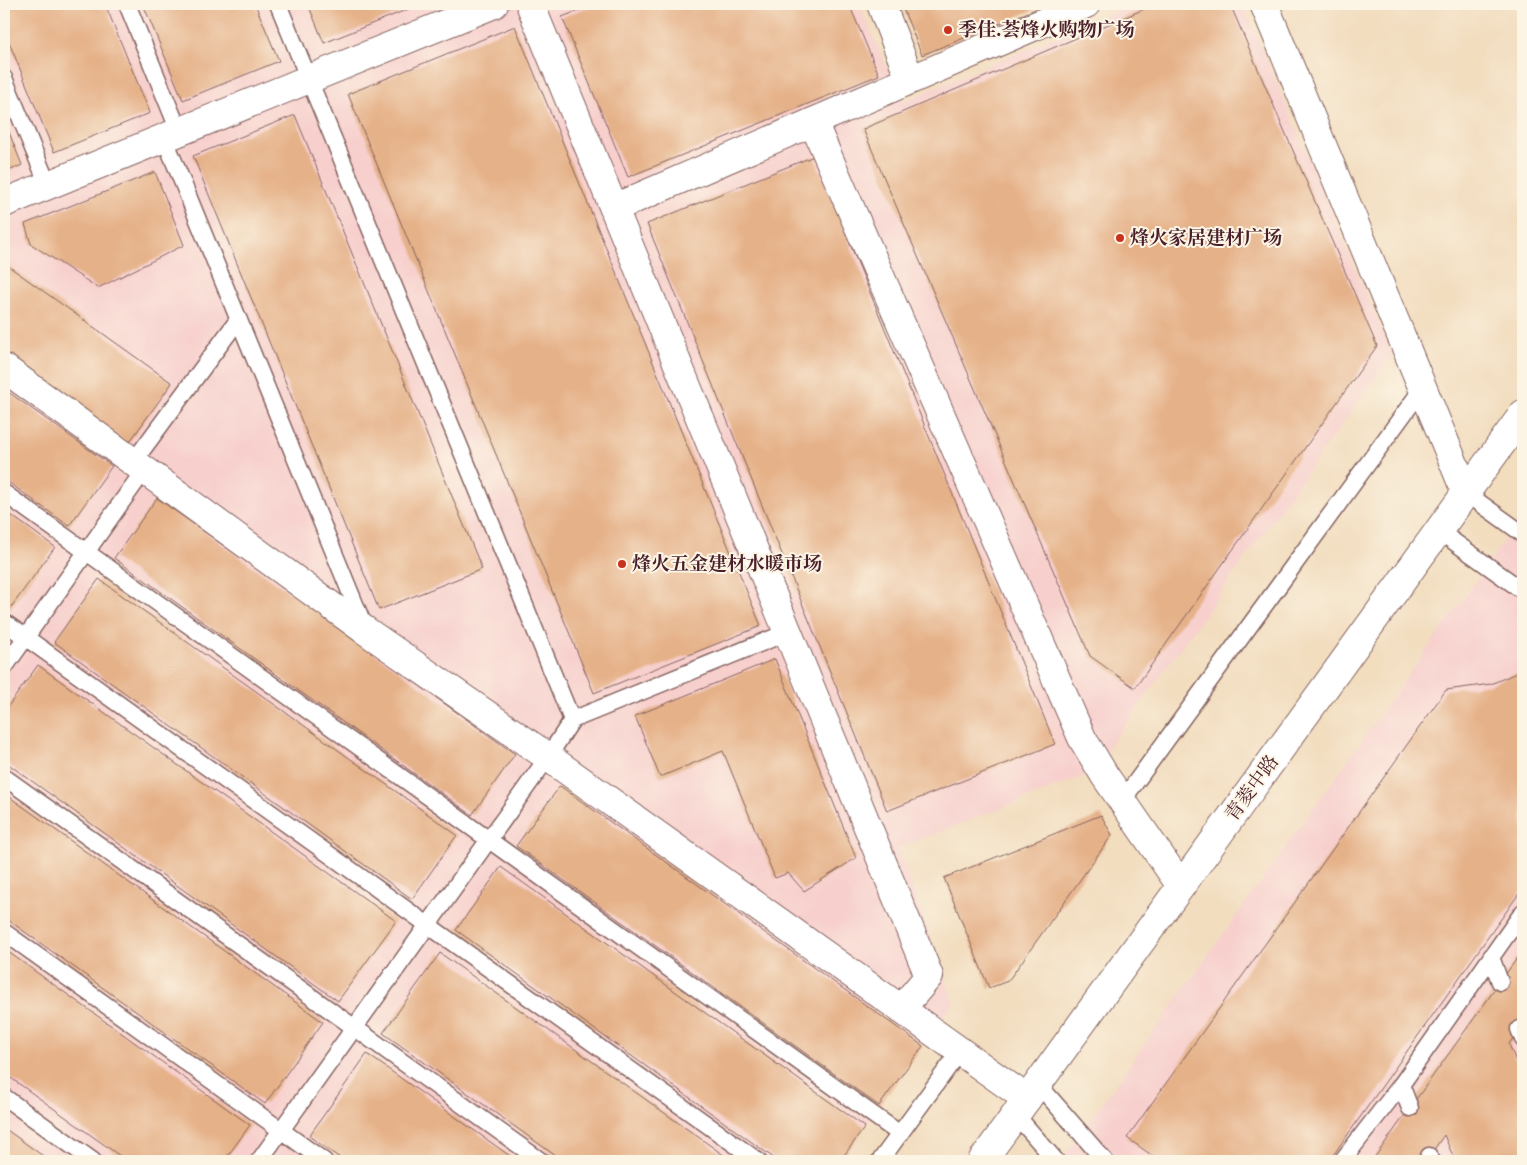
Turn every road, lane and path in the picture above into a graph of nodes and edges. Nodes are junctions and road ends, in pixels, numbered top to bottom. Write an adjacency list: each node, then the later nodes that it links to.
1 (127, 4): 12 (lane)
2 (278, 4): 9 (lane)
3 (494, 4): 9 (street)
4 (530, 4): 15 (street)
5 (881, 4): 10 (street)
6 (1086, 4): 10 (street)
7 (1264, 4): 18 (street)
8 (4, 78): 13 (lane)
9 (309, 79): 12 (street); 32 (lane)
10 (910, 79): 11 (street)
11 (813, 122): 15 (street); 35 (street)
12 (172, 134): 13 (street); 16 (lane)
13 (48, 185): 14 (street)
14 (4, 203)
15 (614, 208): 29 (street)
16 (238, 320): 20 (lane); 28 (lane)
17 (4, 368): 20 (street)
18 (1422, 389): 22 (street); 35 (lane)
19 (1523, 414): 22 (street, 青菱中路)
20 (140, 465): 25 (lane); 28 (street)
21 (4, 493): 25 (lane)
22 (1466, 494): 23 (street, 青菱中路); 24 (lane)
23 (1439, 531): 26 (lane); 37 (street, 青菱中路)
24 (1523, 534)
25 (86, 552): 30 (lane); 36 (lane)
26 (1523, 591)
27 (4, 622): 30 (lane)
28 (366, 631): 33 (street)
29 (788, 632): 32 (lane); 43 (street)
30 (25, 637): 31 (lane); 39 (lane)
31 (4, 668)
32 (572, 720): 33 (lane)
33 (548, 756): 36 (lane); 43 (street)
34 (4, 777): 44 (lane)
35 (1122, 801): 37 (street)
36 (489, 840): 39 (lane); 51 (lane)
37 (1181, 886): 48 (street, 青菱中路)
38 (1523, 912): 41 (lane)
39 (428, 925): 44 (lane); 56 (lane)
40 (4, 932): 50 (lane)
41 (1491, 957): 42 (lane); 46 (lane)
42 (1500, 982)
43 (901, 1009): 45 (street)
44 (355, 1028): 50 (lane); 55 (lane)
45 (960, 1051): 48 (street); 51 (lane)
46 (1401, 1085): 49 (lane); 61 (lane)
47 (4, 1098): 52 (lane)
48 (1027, 1099): 58 (street, 青菱中路); 59 (lane); 60 (lane)
49 (1410, 1108)
50 (281, 1130): 53 (lane); 54 (lane)
51 (900, 1134): 57 (lane)
52 (93, 1161)
53 (259, 1161)
54 (324, 1161)
55 (541, 1161)
56 (758, 1161)
57 (880, 1161)
58 (982, 1161)
59 (1056, 1161)
60 (1105, 1161)
61 (1342, 1161)

